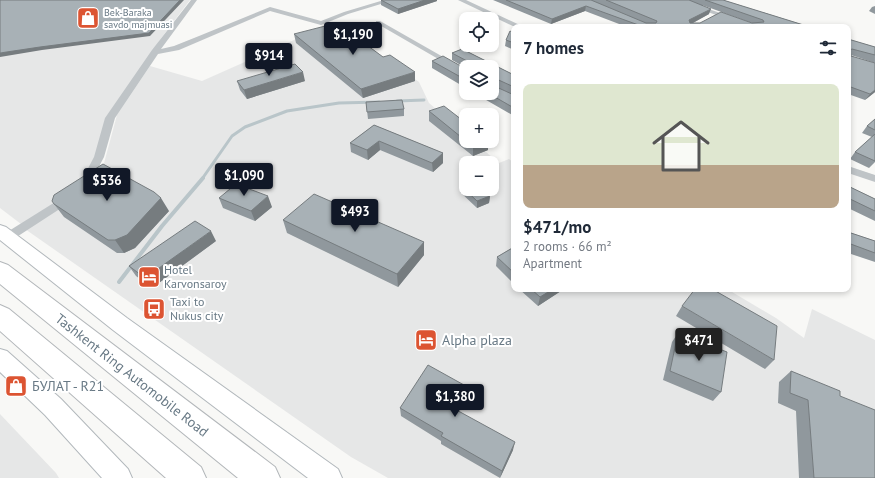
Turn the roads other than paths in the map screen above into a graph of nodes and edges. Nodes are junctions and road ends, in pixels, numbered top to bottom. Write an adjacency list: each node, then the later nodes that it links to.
1 (194, 0): 10 (street)
2 (391, 0): 10 (street)
3 (461, 0): 8 (street)
4 (677, 0): 5 (street)
5 (719, 14): 6 (street); 9 (street)
6 (712, 18)
7 (378, 22): 11 (street)
8 (514, 24)
9 (748, 24)
10 (155, 52): 14 (street)
11 (459, 69)
12 (851, 170): 13 (street)
13 (875, 179)
14 (4, 234): 21 (street)
15 (0, 271): 20 (highway, Tashkent Ring Automobile Road)
16 (0, 316): 19 (highway)
17 (0, 358): 18 (street)
18 (119, 478)
19 (190, 478)
20 (264, 478)
21 (329, 478)

